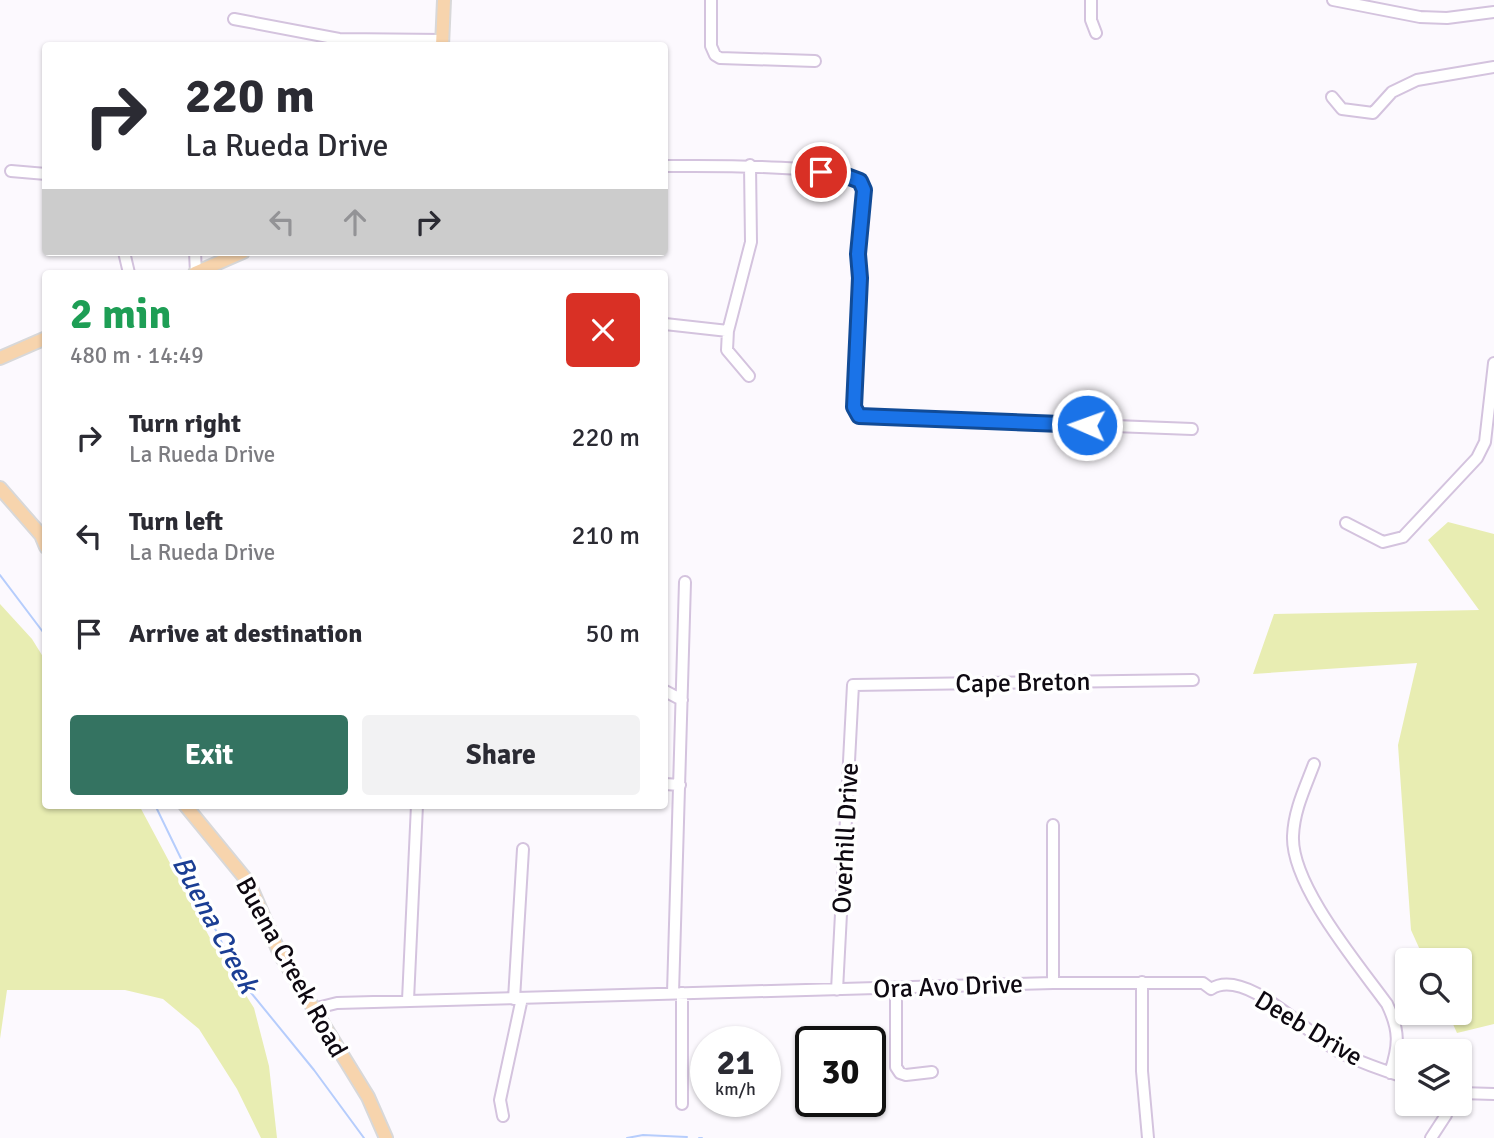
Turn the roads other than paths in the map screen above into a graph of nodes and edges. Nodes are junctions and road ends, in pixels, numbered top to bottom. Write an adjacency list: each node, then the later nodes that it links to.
1 (444, 0): 9 (main road)
2 (711, 0): 10 (street)
3 (1091, 0): 7 (street)
4 (1334, 0): 5 (street)
5 (1494, 12)
6 (234, 19): 8 (street)
7 (1096, 33)
8 (416, 42)
9 (442, 42)
10 (816, 61)
11 (1494, 67): 12 (street)
12 (1332, 97)
13 (750, 165): 14 (street); 20 (street); 25 (street)
14 (668, 166)
15 (10, 171): 16 (street)
16 (42, 174)
17 (234, 256): 18 (main road)
18 (203, 270)
19 (668, 324): 20 (street)
20 (728, 330): 24 (street)
21 (42, 340): 22 (main road)
22 (0, 358)
23 (1494, 363): 27 (street)
24 (749, 376)
25 (1192, 429)
26 (0, 488): 28 (main road)
27 (1346, 523)
28 (42, 536)
29 (685, 582): 33 (street)
30 (1193, 680): 31 (street, Cape Breton)
31 (853, 685): 45 (street, Overhill Drive)
32 (668, 693): 33 (street)
33 (682, 700): 36 (street)
34 (1314, 764): 51 (street)
35 (668, 784): 36 (street)
36 (680, 785): 46 (street)
37 (188, 809): 49 (main road, Buena Creek Road)
38 (417, 809): 48 (street)
39 (1054, 825): 42 (street)
40 (523, 849): 47 (street)
41 (1142, 982): 42 (street, Ora Avo Drive); 44 (street, Ora Avo Drive); 59 (street)
42 (1053, 983): 43 (street, Ora Avo Drive)
43 (896, 988): 45 (street, Ora Avo Drive); 50 (street)
44 (1211, 989): 51 (street, Deeb Drive)
45 (837, 990): 46 (street, Ora Avo Drive)
46 (678, 993): 47 (street, Ora Avo Drive); 55 (street)
47 (518, 999): 48 (street, Ora Avo Drive); 56 (street)
48 (408, 1000): 49 (street, Ora Avo Drive)
49 (313, 1009): 58 (main road, Buena Creek Road)
50 (932, 1072)
51 (1390, 1073): 52 (street, Deeb Drive)
52 (1395, 1074)
53 (1472, 1093): 54 (street)
54 (1494, 1094)
55 (682, 1104)
56 (503, 1116)
57 (1445, 1116): 60 (street)
58 (386, 1138)
59 (1148, 1138)
60 (1431, 1138)

